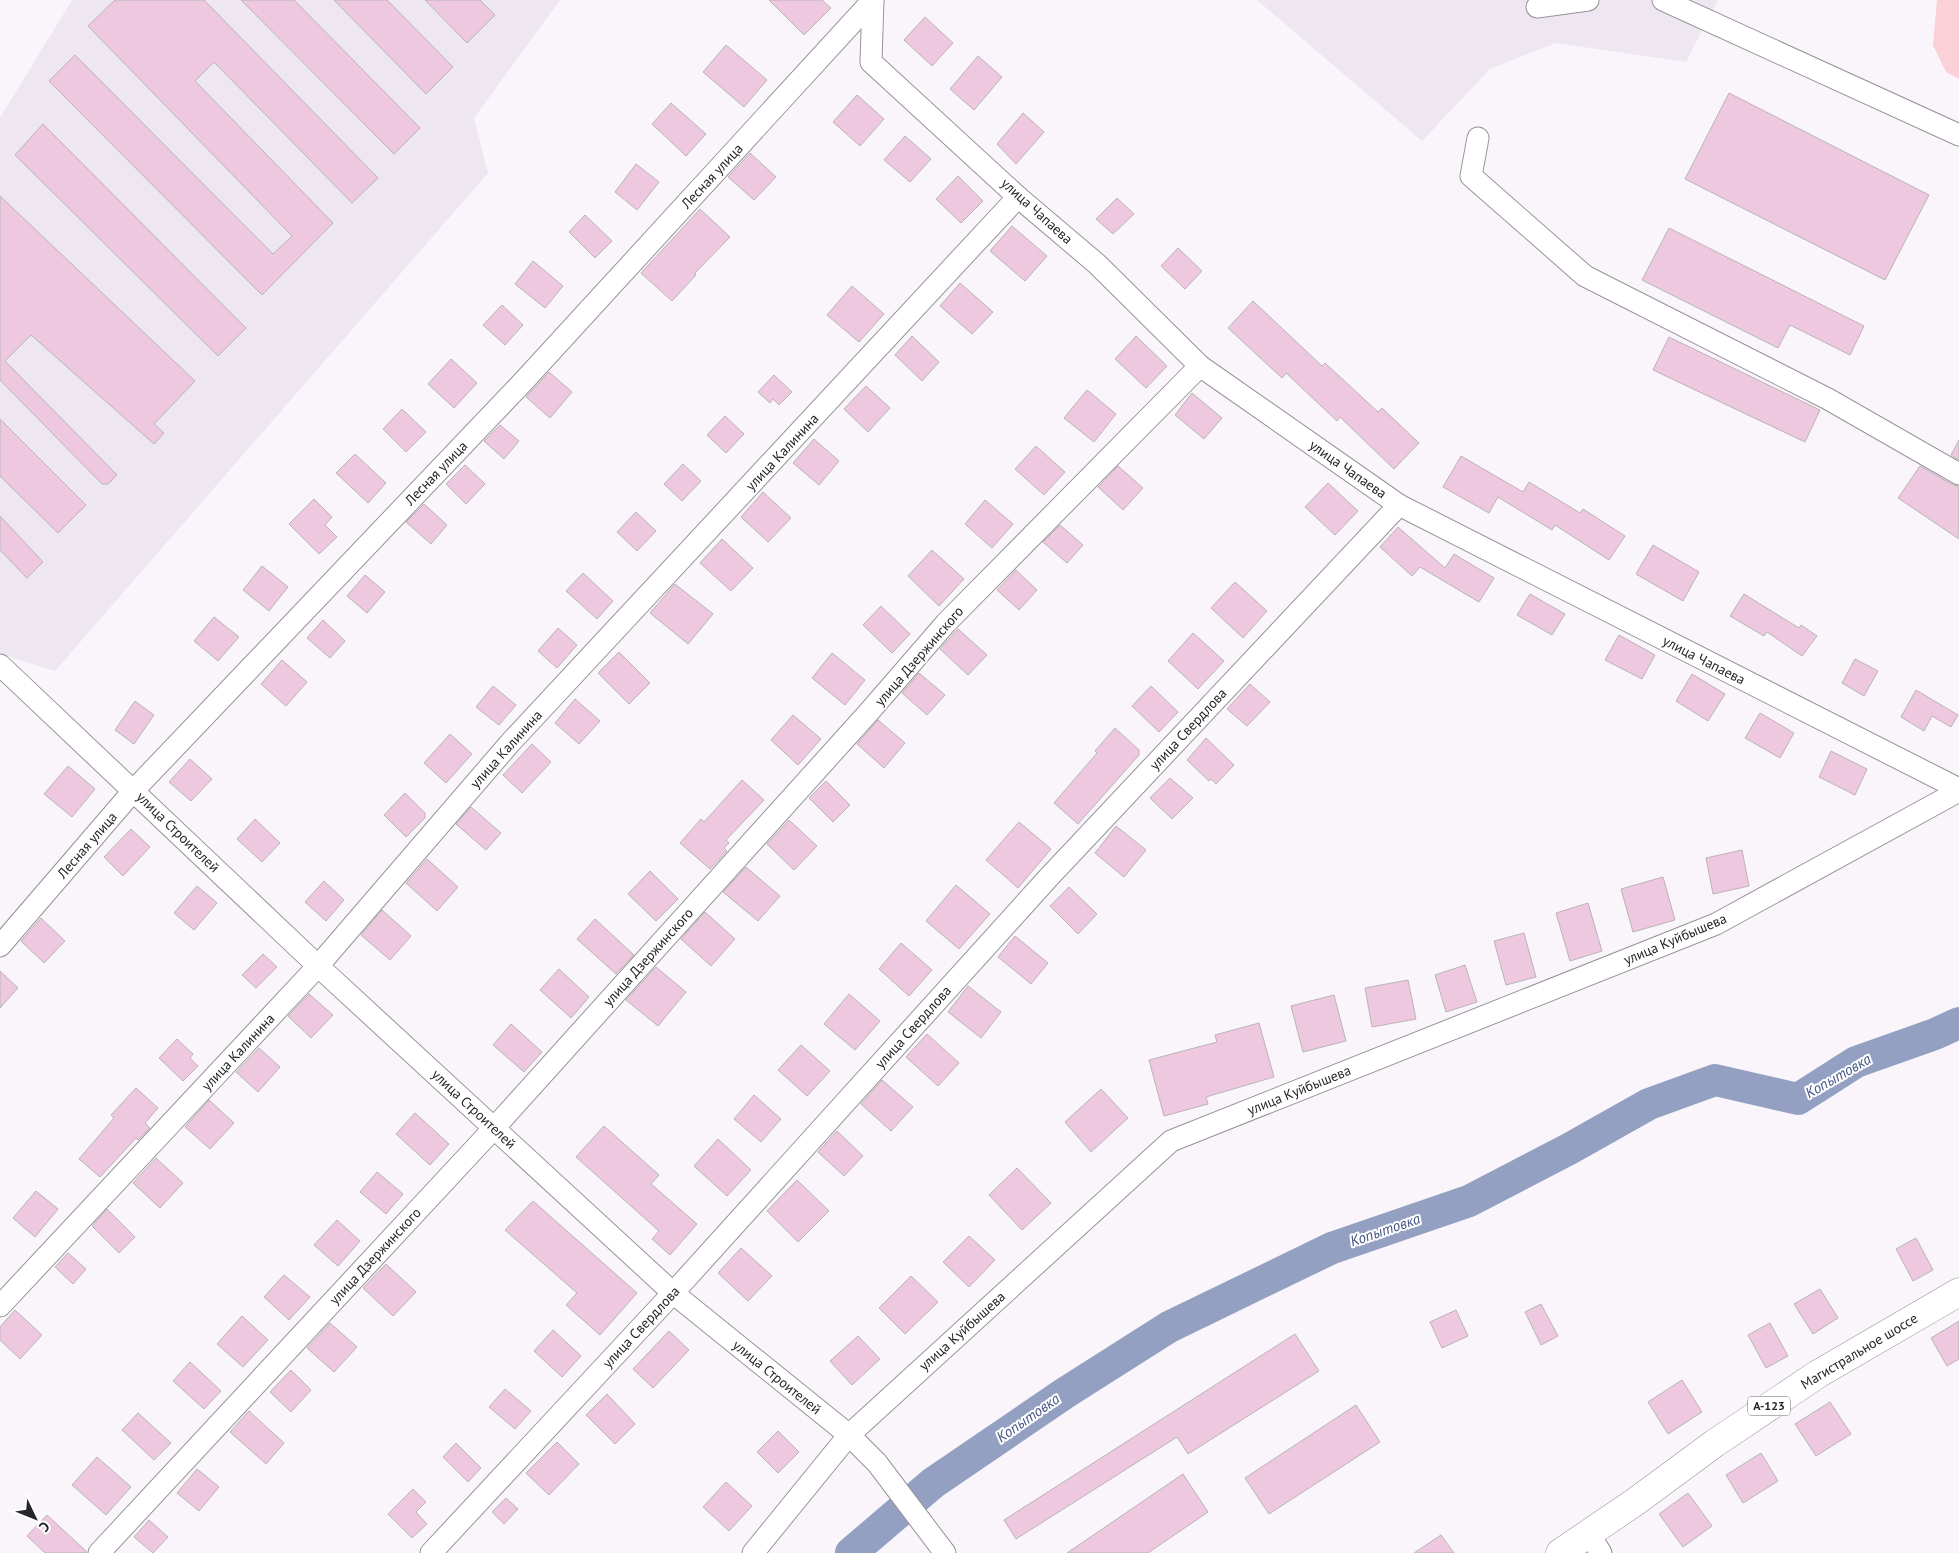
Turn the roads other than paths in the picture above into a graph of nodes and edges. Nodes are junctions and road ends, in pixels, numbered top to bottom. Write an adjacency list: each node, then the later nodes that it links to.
1 (873, 0): 7 (street, улица Чапаева); 12 (street, Лесная улица)
2 (1588, 0): 4 (street)
3 (1663, 0): 5 (street)
4 (1537, 7)
5 (1959, 135)
6 (1478, 138): 9 (street)
7 (1018, 197): 8 (street, улица Чапаева); 15 (street, улица Калинина)
8 (1200, 366): 10 (street, улица Чапаева); 16 (street, улица Дзержинского)
9 (1959, 474)
10 (1399, 505): 13 (street, улица Чапаева); 18 (street, улица Свердлова)
11 (0, 665): 12 (street, улица Строителей)
12 (134, 790): 14 (street, Лесная улица); 15 (street, улица Строителей)
13 (1959, 790): 20 (street, улица Куйбышева)
14 (0, 946)
15 (318, 966): 16 (street, улица Строителей); 19 (street, улица Калинина)
16 (494, 1127): 18 (street, улица Строителей); 22 (street, улица Дзержинского)
17 (1959, 1292): 21 (main road, Магистральное шоссе / А-123)
18 (673, 1293): 20 (street, улица Строителей); 23 (street, улица Свердлова)
19 (0, 1306)
20 (848, 1435): 24 (street, улица Куйбышева); 25 (street, улица Строителей)
21 (1595, 1544): 26 (main road, А-123)
22 (99, 1553)
23 (431, 1553)
24 (753, 1553)
25 (945, 1553)
26 (1560, 1553)

